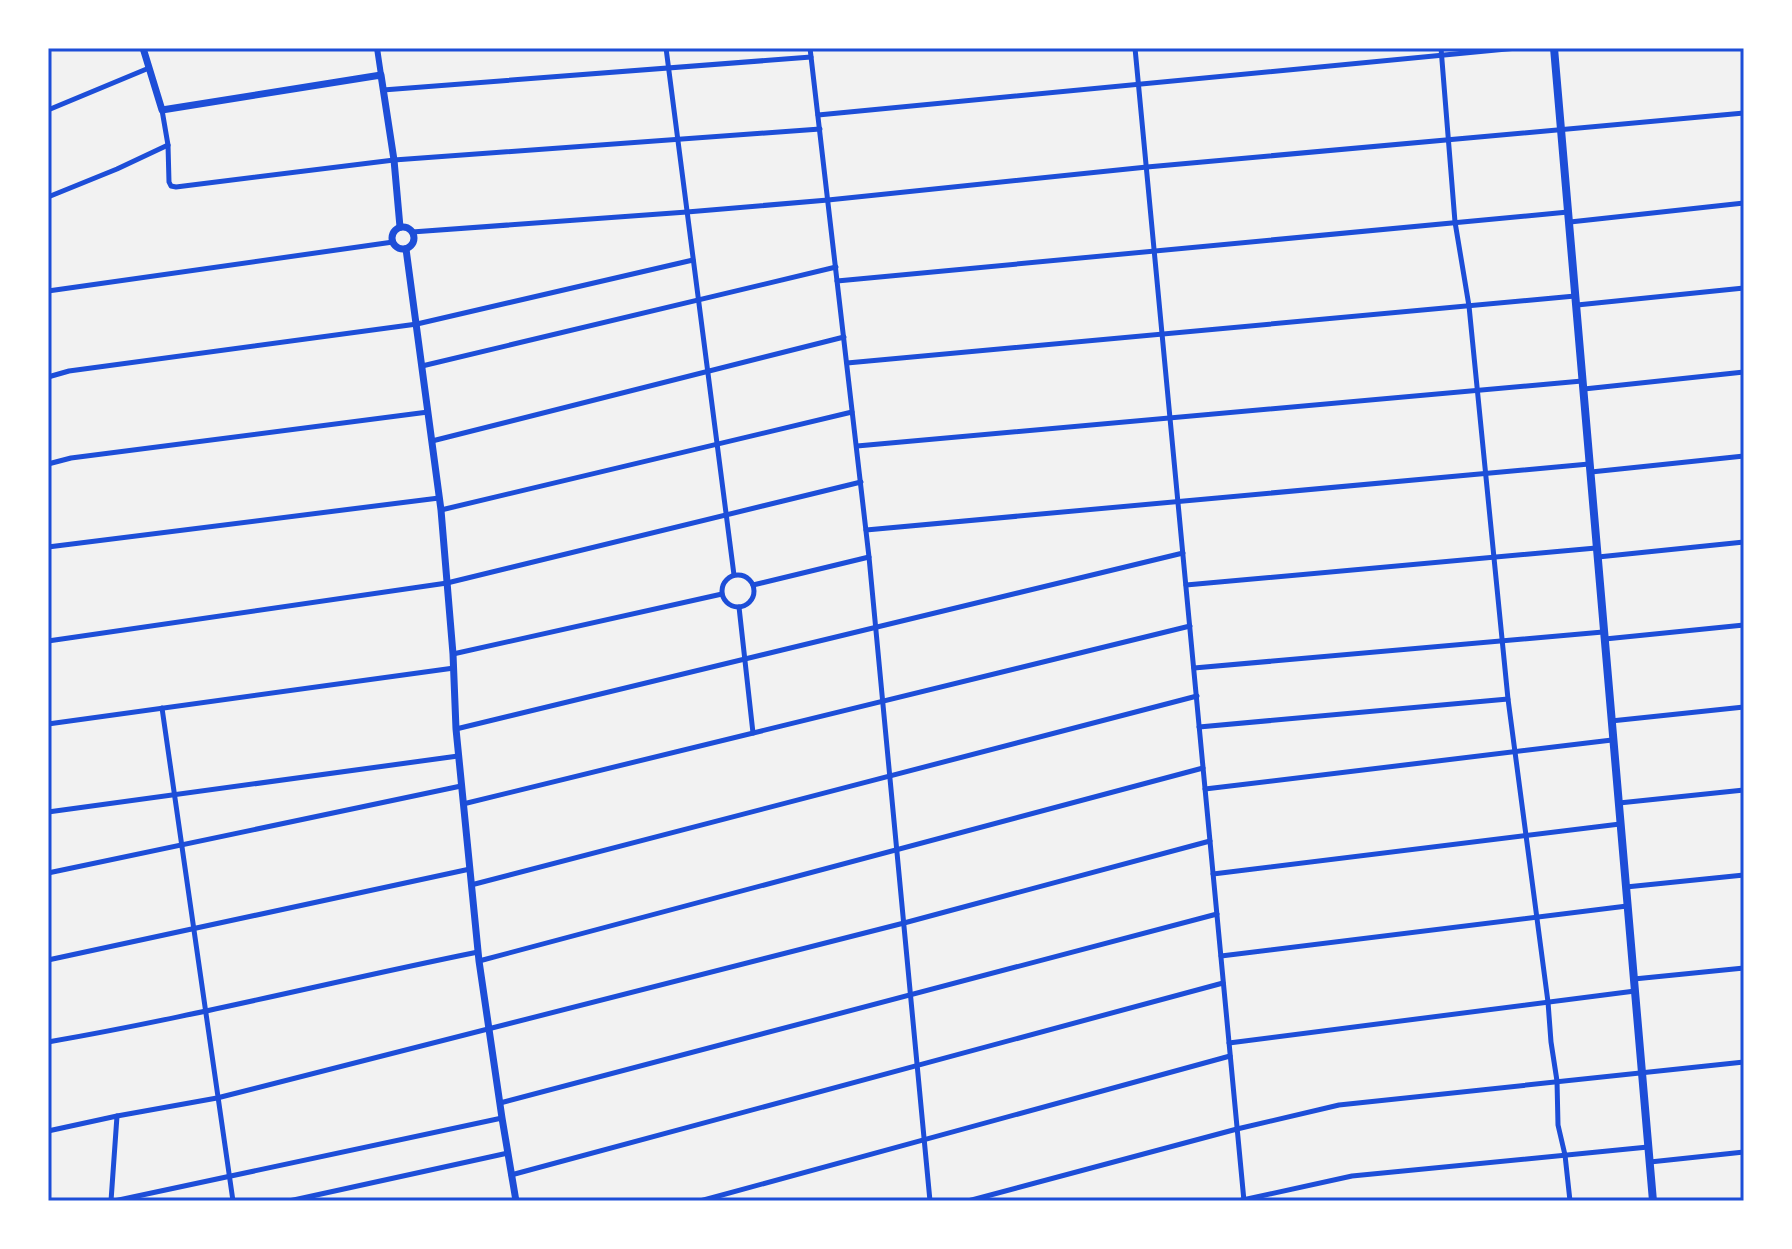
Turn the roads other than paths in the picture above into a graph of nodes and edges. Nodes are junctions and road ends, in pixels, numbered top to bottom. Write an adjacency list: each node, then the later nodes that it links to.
1 (143, 48): 11 (main road)
2 (377, 48): 13 (street)
3 (666, 48): 12 (street)
4 (810, 48): 9 (street)
5 (1135, 48): 14 (street)
6 (1441, 48): 10 (street)
7 (1517, 48): 10 (street)
8 (1554, 48): 21 (main road)
9 (811, 57): 12 (street); 19 (street)
10 (1442, 57): 14 (street); 23 (street)
11 (149, 68): 16 (street); 17 (main road)
12 (669, 68): 15 (street); 22 (street)
13 (381, 75): 15 (main road); 17 (main road)
14 (1139, 85): 19 (street); 26 (street)
15 (382, 90): 25 (main road)
16 (48, 110)
17 (162, 110): 24 (street)
18 (1744, 113): 21 (street)
19 (818, 115): 20 (street)
20 (820, 129): 22 (street); 28 (street)
21 (1561, 130): 23 (street); 31 (main road)
22 (678, 140): 25 (street); 30 (street)
23 (1447, 140): 26 (street); 32 (street)
24 (168, 145): 25 (street); 27 (street)
25 (394, 160): 33 (main road)
26 (1147, 167): 28 (street); 37 (street)
27 (48, 197)
28 (828, 200): 30 (street); 39 (street)
29 (1744, 203): 31 (street)
30 (687, 212): 34 (street); 38 (street)
31 (1568, 217): 32 (street); 44 (main road)
32 (1455, 222): 37 (street); 45 (street)
33 (400, 227): 34 (main road); 35 (main road)
34 (412, 232): 36 (main road)
35 (393, 242): 36 (main road); 42 (street)
36 (406, 249): 46 (main road)
37 (1155, 251): 40 (street); 47 (street)
38 (693, 260): 43 (street); 46 (street)
39 (836, 267): 40 (street); 43 (street)
40 (837, 281): 48 (street)
41 (1744, 288): 44 (street)
42 (48, 291)
43 (698, 300): 50 (street); 51 (street)
44 (1575, 301): 45 (street); 54 (main road)
45 (1469, 306): 47 (street); 55 (street)
46 (417, 324): 50 (main road); 53 (street)
47 (1162, 334): 49 (street); 58 (street)
48 (844, 337): 49 (street); 51 (street)
49 (847, 363): 57 (street)
50 (422, 366): 56 (main road)
51 (708, 372): 59 (street); 60 (street)
52 (1744, 372): 54 (street)
53 (48, 377)
54 (1582, 385): 55 (street); 64 (main road)
55 (1477, 390): 58 (street); 65 (street)
56 (428, 412): 59 (main road); 63 (street)
57 (852, 412): 60 (street); 61 (street)
58 (1170, 418): 61 (street); 68 (street)
59 (432, 441): 67 (main road)
60 (717, 445): 69 (street); 70 (street)
61 (857, 446): 66 (street)
62 (1744, 456): 64 (street)
63 (48, 464)
64 (1589, 468): 65 (street); 74 (main road)
65 (1484, 473): 68 (street); 77 (street)
66 (861, 482): 70 (street); 71 (street)
67 (439, 498): 69 (main road); 73 (street)
68 (1178, 501): 71 (street); 75 (street)
69 (441, 510): 79 (main road)
70 (726, 516): 78 (street); 79 (street)
71 (866, 530): 76 (street)
72 (1744, 542): 74 (street)
73 (48, 547)
74 (1596, 552): 77 (street); 87 (main road)
75 (1183, 553): 81 (street); 86 (street)
76 (869, 557): 80 (street); 86 (street)
77 (1495, 557): 81 (street); 88 (street)
78 (734, 575): 80 (street); 82 (street)
79 (447, 583): 89 (street); 90 (main road)
80 (753, 585): 83 (street)
81 (1186, 585): 85 (street)
82 (722, 594): 83 (street); 90 (street)
83 (739, 607): 91 (street)
84 (1744, 625): 87 (street)
85 (1190, 626): 93 (street); 96 (street)
86 (876, 627): 91 (street); 96 (street)
87 (1603, 636): 88 (street); 99 (main road)
88 (1503, 640): 93 (street); 95 (street)
89 (48, 641)
90 (453, 654): 92 (main road)
91 (745, 659): 102 (street); 103 (street)
92 (454, 668): 98 (street); 102 (main road)
93 (1194, 668): 94 (street)
94 (1197, 696): 101 (street); 108 (street)
95 (1508, 699): 101 (street); 105 (street)
96 (883, 702): 103 (street); 108 (street)
97 (1744, 707): 99 (street)
98 (162, 708): 100 (street); 112 (street)
99 (1610, 721): 104 (main road)
100 (48, 724)
101 (1199, 727): 107 (street)
102 (456, 729): 106 (main road)
103 (753, 733): 114 (street)
104 (1612, 740): 105 (street); 113 (main road)
105 (1515, 752): 110 (street); 117 (street)
106 (458, 756): 109 (main road); 112 (street)
107 (1203, 768): 110 (street); 120 (street)
108 (890, 776): 120 (street); 125 (street)
109 (461, 786): 114 (main road); 119 (street)
110 (1205, 789): 118 (street)
111 (1744, 790): 113 (street)
112 (174, 795): 115 (street); 119 (street)
113 (1618, 803): 116 (main road)
114 (463, 804): 121 (main road)
115 (48, 812)
116 (1620, 824): 117 (street); 126 (main road)
117 (1525, 835): 123 (street); 129 (street)
118 (1210, 841): 123 (street); 130 (street)
119 (182, 845): 122 (street); 131 (street)
120 (897, 850): 130 (street); 135 (street)
121 (470, 869): 125 (main road); 131 (street)
122 (48, 873)
123 (1213, 874): 128 (street)
124 (1744, 875): 126 (street)
125 (471, 885): 132 (main road)
126 (1625, 888): 127 (main road)
127 (1627, 906): 129 (street); 137 (main road)
128 (1217, 914): 133 (street); 140 (street)
129 (1537, 916): 133 (street); 141 (street)
130 (904, 923): 140 (street); 143 (street)
131 (193, 929): 134 (street); 142 (street)
132 (478, 952): 135 (main road); 142 (street)
133 (1221, 956): 138 (street)
134 (48, 960)
135 (479, 961): 143 (main road)
136 (1744, 968): 137 (street)
137 (1633, 979): 139 (main road)
138 (1223, 983): 145 (street); 148 (street)
139 (1635, 991): 141 (street); 149 (main road)
140 (911, 995): 148 (street); 152 (street)
141 (1548, 1002): 145 (street); 150 (street)
142 (205, 1012): 144 (street); 151 (street)
143 (489, 1029): 151 (street); 152 (main road)
144 (48, 1042)
145 (1229, 1043): 146 (street)
146 (1230, 1056): 155 (street); 157 (street)
147 (1744, 1062): 149 (street)
148 (917, 1065): 157 (street); 163 (street)
149 (1642, 1072): 150 (street); 158 (main road)
150 (1557, 1081): 155 (street); 161 (street)
151 (217, 1098): 153 (street); 164 (street)
152 (500, 1103): 154 (main road)
153 (117, 1116): 156 (street); 166 (street)
154 (502, 1118): 160 (main road); 164 (street)
155 (1237, 1129): 165 (street); 172 (street)
156 (48, 1131)
157 (924, 1140): 170 (street); 171 (street)
158 (1648, 1147): 161 (street); 162 (main road)
159 (1744, 1152): 162 (street)
160 (508, 1153): 163 (main road); 168 (street)
161 (1565, 1155): 165 (street); 173 (street)
162 (1649, 1162): 174 (main road)
163 (511, 1175): 169 (main road)
164 (229, 1177): 166 (street); 167 (street)
165 (1242, 1200)
166 (113, 1201)
167 (233, 1201)
168 (289, 1201)
169 (516, 1201)
170 (700, 1201)
171 (930, 1201)
172 (968, 1201)
173 (1570, 1201)
174 (1653, 1201)

